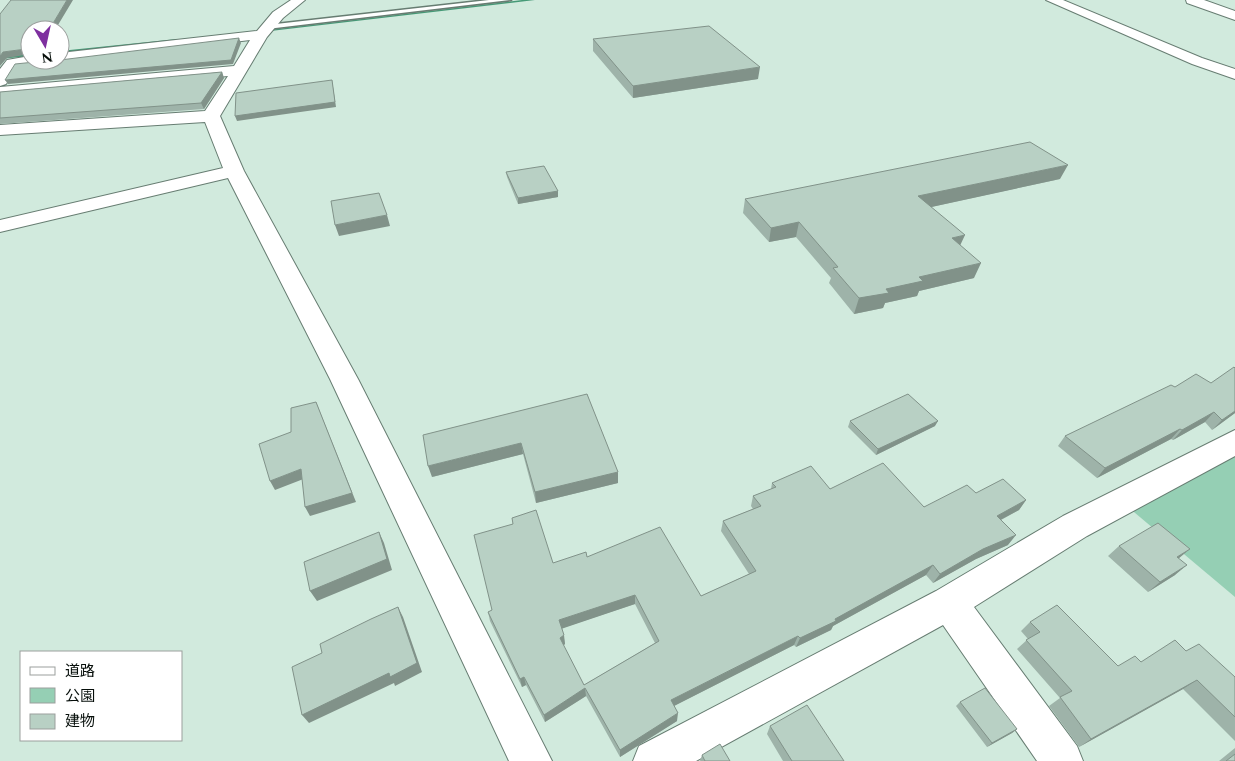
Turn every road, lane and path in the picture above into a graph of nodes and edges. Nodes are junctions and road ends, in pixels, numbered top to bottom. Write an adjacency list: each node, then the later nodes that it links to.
1 (299, 0): 6 (street)
2 (508, 0): 6 (lane)
3 (1052, 0): 11 (street)
4 (1192, 0): 5 (street)
5 (1235, 16)
6 (264, 31): 7 (street); 10 (street)
7 (70, 57)
8 (20, 62): 9 (street)
9 (6, 64): 12 (street)
10 (240, 70): 13 (street); 14 (street)
11 (1235, 74)
12 (0, 81)
13 (0, 92)
14 (211, 116): 15 (street); 16 (street)
15 (0, 130)
16 (234, 172): 17 (street); 20 (street)
17 (0, 226)
18 (1235, 442): 19 (street)
19 (949, 603): 21 (street); 22 (street)
20 (531, 761)
21 (654, 761)
22 (1062, 761)

